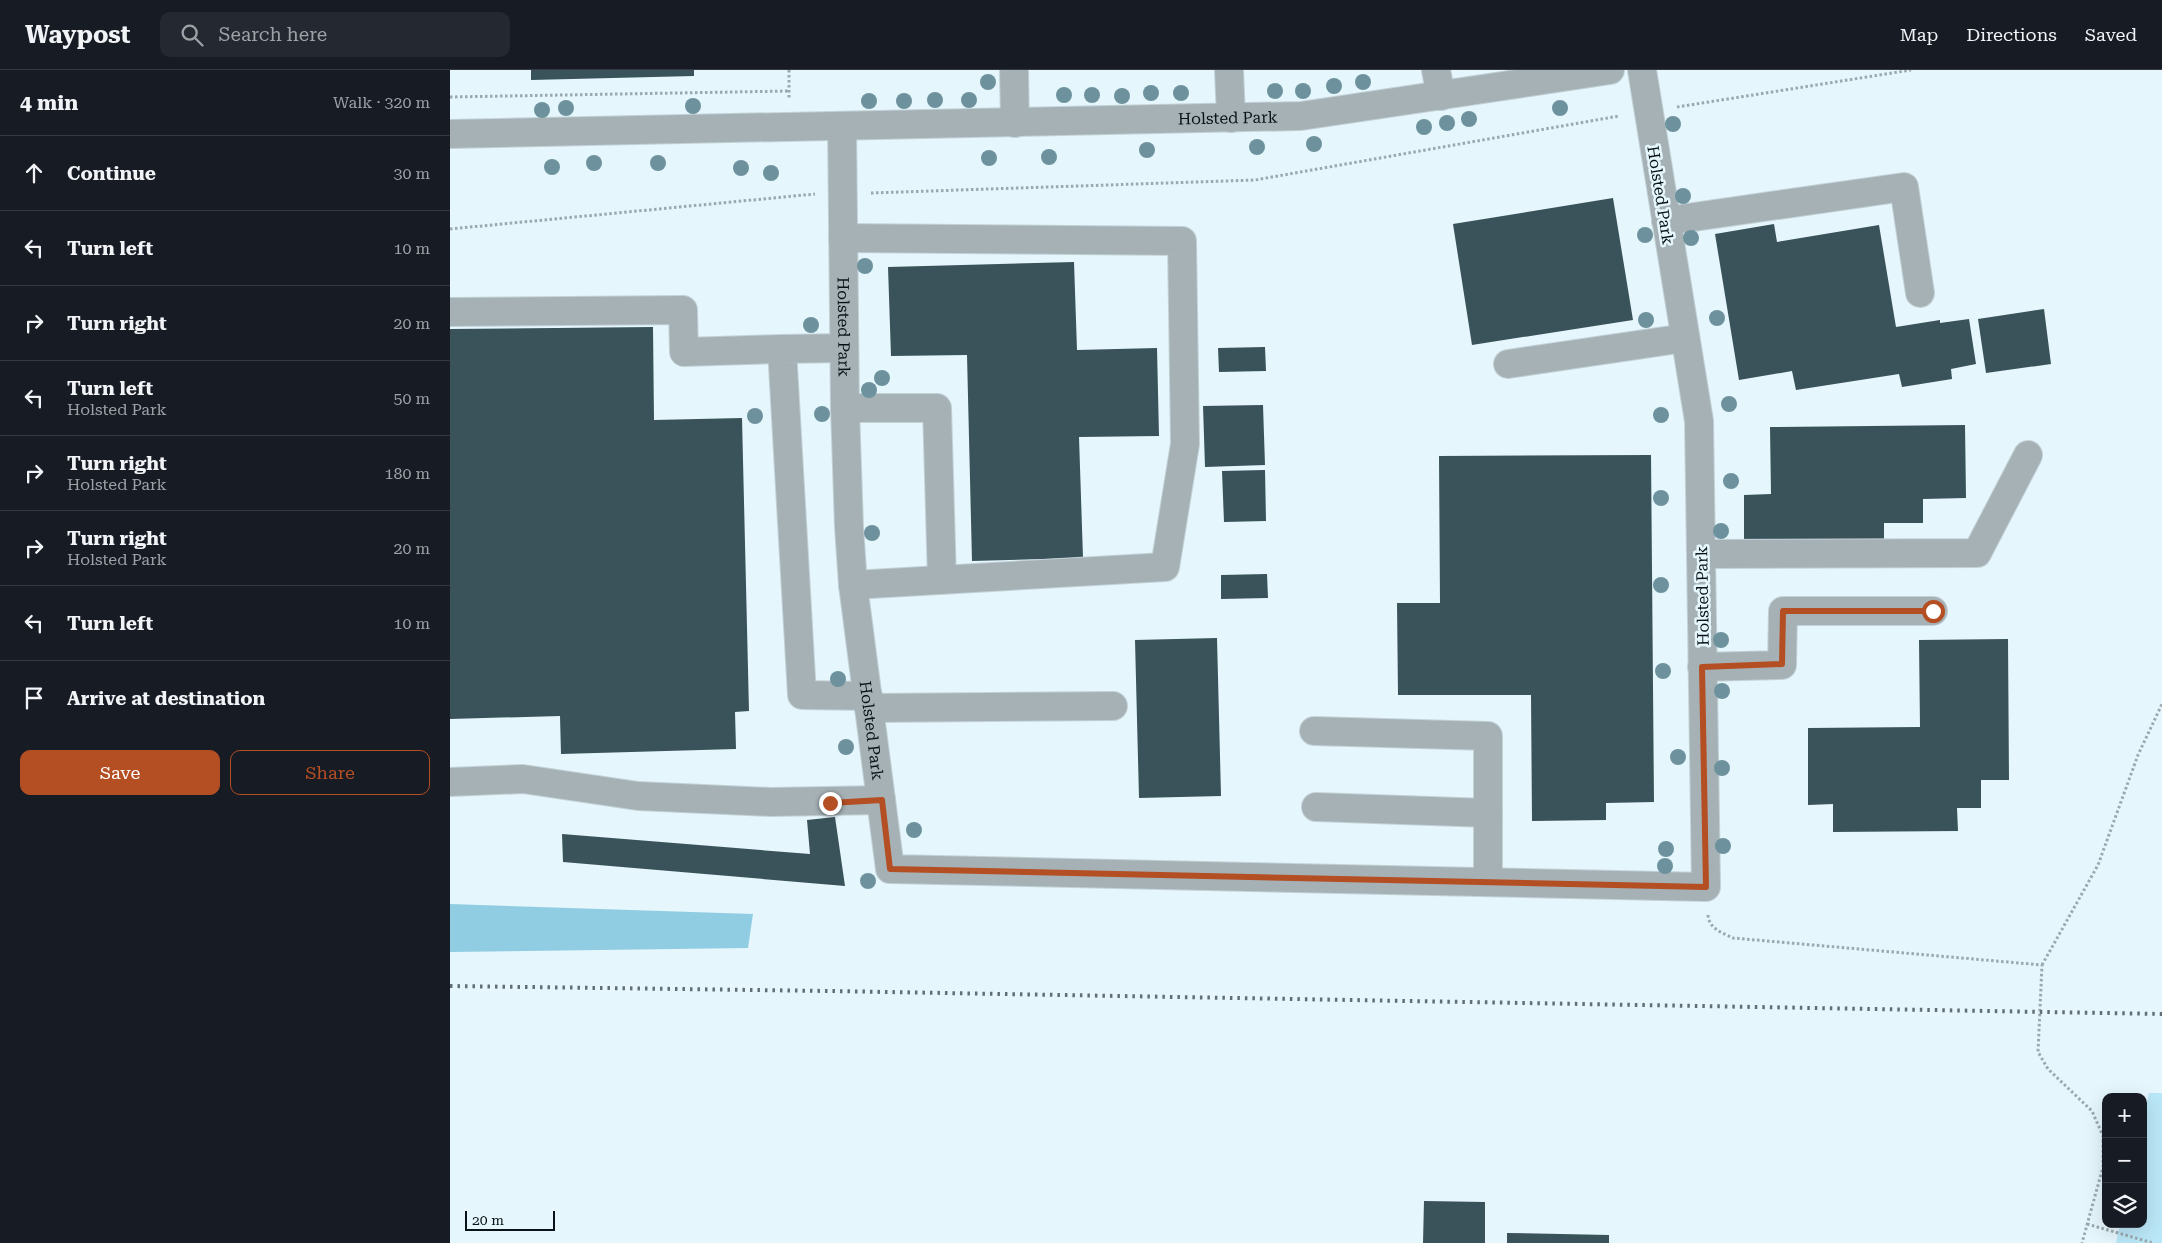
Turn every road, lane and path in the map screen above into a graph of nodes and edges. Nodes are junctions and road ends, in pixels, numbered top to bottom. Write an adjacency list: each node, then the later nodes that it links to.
1 (1014, 70): 11 (street)
2 (1229, 70): 10 (street)
3 (1610, 70): 6 (street, Holsted Park)
4 (1642, 70): 9 (street, Holsted Park)
5 (1911, 70): 9 (path)
6 (1438, 83): 10 (street, Holsted Park)
7 (789, 91): 8 (path)
8 (450, 97)
9 (1648, 112): 14 (path); 15 (street, Holsted Park)
10 (1231, 118): 11 (street, Holsted Park)
11 (1015, 123): 12 (street, Holsted Park)
12 (842, 126): 13 (street, Holsted Park); 14 (street, Holsted Park)
13 (450, 134)
14 (843, 194): 16 (path); 17 (street, Holsted Park)
15 (1666, 221): 18 (street); 20 (street, Holsted Park)
16 (450, 229)
17 (843, 238): 21 (street, Holsted Park); 27 (street)
18 (1920, 293)
19 (450, 312): 22 (street)
20 (1685, 338): 23 (street); 26 (street, Holsted Park)
21 (844, 348): 22 (street); 24 (street, Holsted Park)
22 (782, 349): 31 (street)
23 (1508, 364)
24 (845, 408): 27 (street); 28 (street, Holsted Park)
25 (2028, 455): 26 (street)
26 (1701, 554): 30 (street, Holsted Park)
27 (942, 580): 28 (street)
28 (853, 585): 31 (street, Holsted Park)
29 (1933, 611): 30 (street)
30 (1702, 667): 40 (street, Holsted Park)
31 (869, 702): 33 (street); 36 (street, Holsted Park)
32 (2162, 704): 41 (path)
33 (1114, 706)
34 (1314, 731): 38 (street)
35 (450, 782): 36 (street)
36 (882, 800): 39 (street, Holsted Park)
37 (1316, 807): 38 (street)
38 (1488, 813): 39 (street)
39 (1488, 882): 40 (street, Holsted Park)
40 (1706, 887): 41 (path)
41 (2042, 965): 42 (path)
42 (2087, 1224): 43 (path); 44 (path)
43 (2082, 1243)
44 (2153, 1243)

